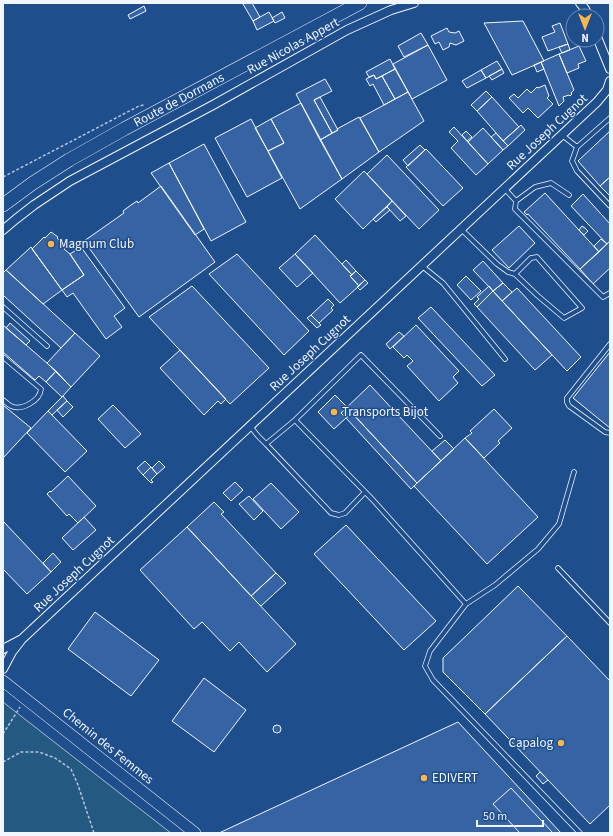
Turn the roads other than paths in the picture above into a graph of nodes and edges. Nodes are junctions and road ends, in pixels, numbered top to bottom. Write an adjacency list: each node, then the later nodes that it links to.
1 (360, 3): 12 (main road, Route de Dormans)
2 (414, 3): 15 (street, Rue Nicolas Appert)
3 (601, 48): 4 (street)
4 (610, 69)
5 (610, 83): 7 (street, Rue Joseph Cugnot)
6 (610, 118): 8 (lane)
7 (561, 135): 8 (lane); 9 (street, Rue Joseph Cugnot)
8 (577, 147): 13 (lane)
9 (504, 188): 11 (lane); 14 (street, Rue Joseph Cugnot)
10 (569, 195): 11 (lane)
11 (516, 201): 18 (lane)
12 (3, 206)
13 (610, 206)
14 (460, 229): 16 (street, Rue Joseph Cugnot); 17 (lane)
15 (3, 230)
16 (421, 266): 23 (lane); 26 (street, Rue Joseph Cugnot)
17 (515, 274): 17 (lane)
18 (610, 293)
19 (3, 307): 21 (lane)
20 (610, 344): 27 (lane)
21 (47, 346)
22 (3, 357): 24 (lane)
23 (505, 358)
24 (3, 400)
25 (295, 420): 28 (lane); 29 (lane); 31 (lane)
26 (250, 426): 29 (lane); 35 (street, Rue Joseph Cugnot)
27 (610, 433)
28 (440, 436)
29 (266, 444): 31 (lane)
30 (574, 472): 33 (lane)
31 (365, 492): 33 (lane)
32 (558, 568): 34 (lane)
33 (466, 604): 40 (lane)
34 (610, 623)
35 (22, 639): 36 (street, Rue Joseph Cugnot); 37 (street, Rue Joseph Cugnot)
36 (3, 649)
37 (3, 669)
38 (3, 680): 39 (street, Chemin des Femmes)
39 (195, 833)
40 (580, 833)

